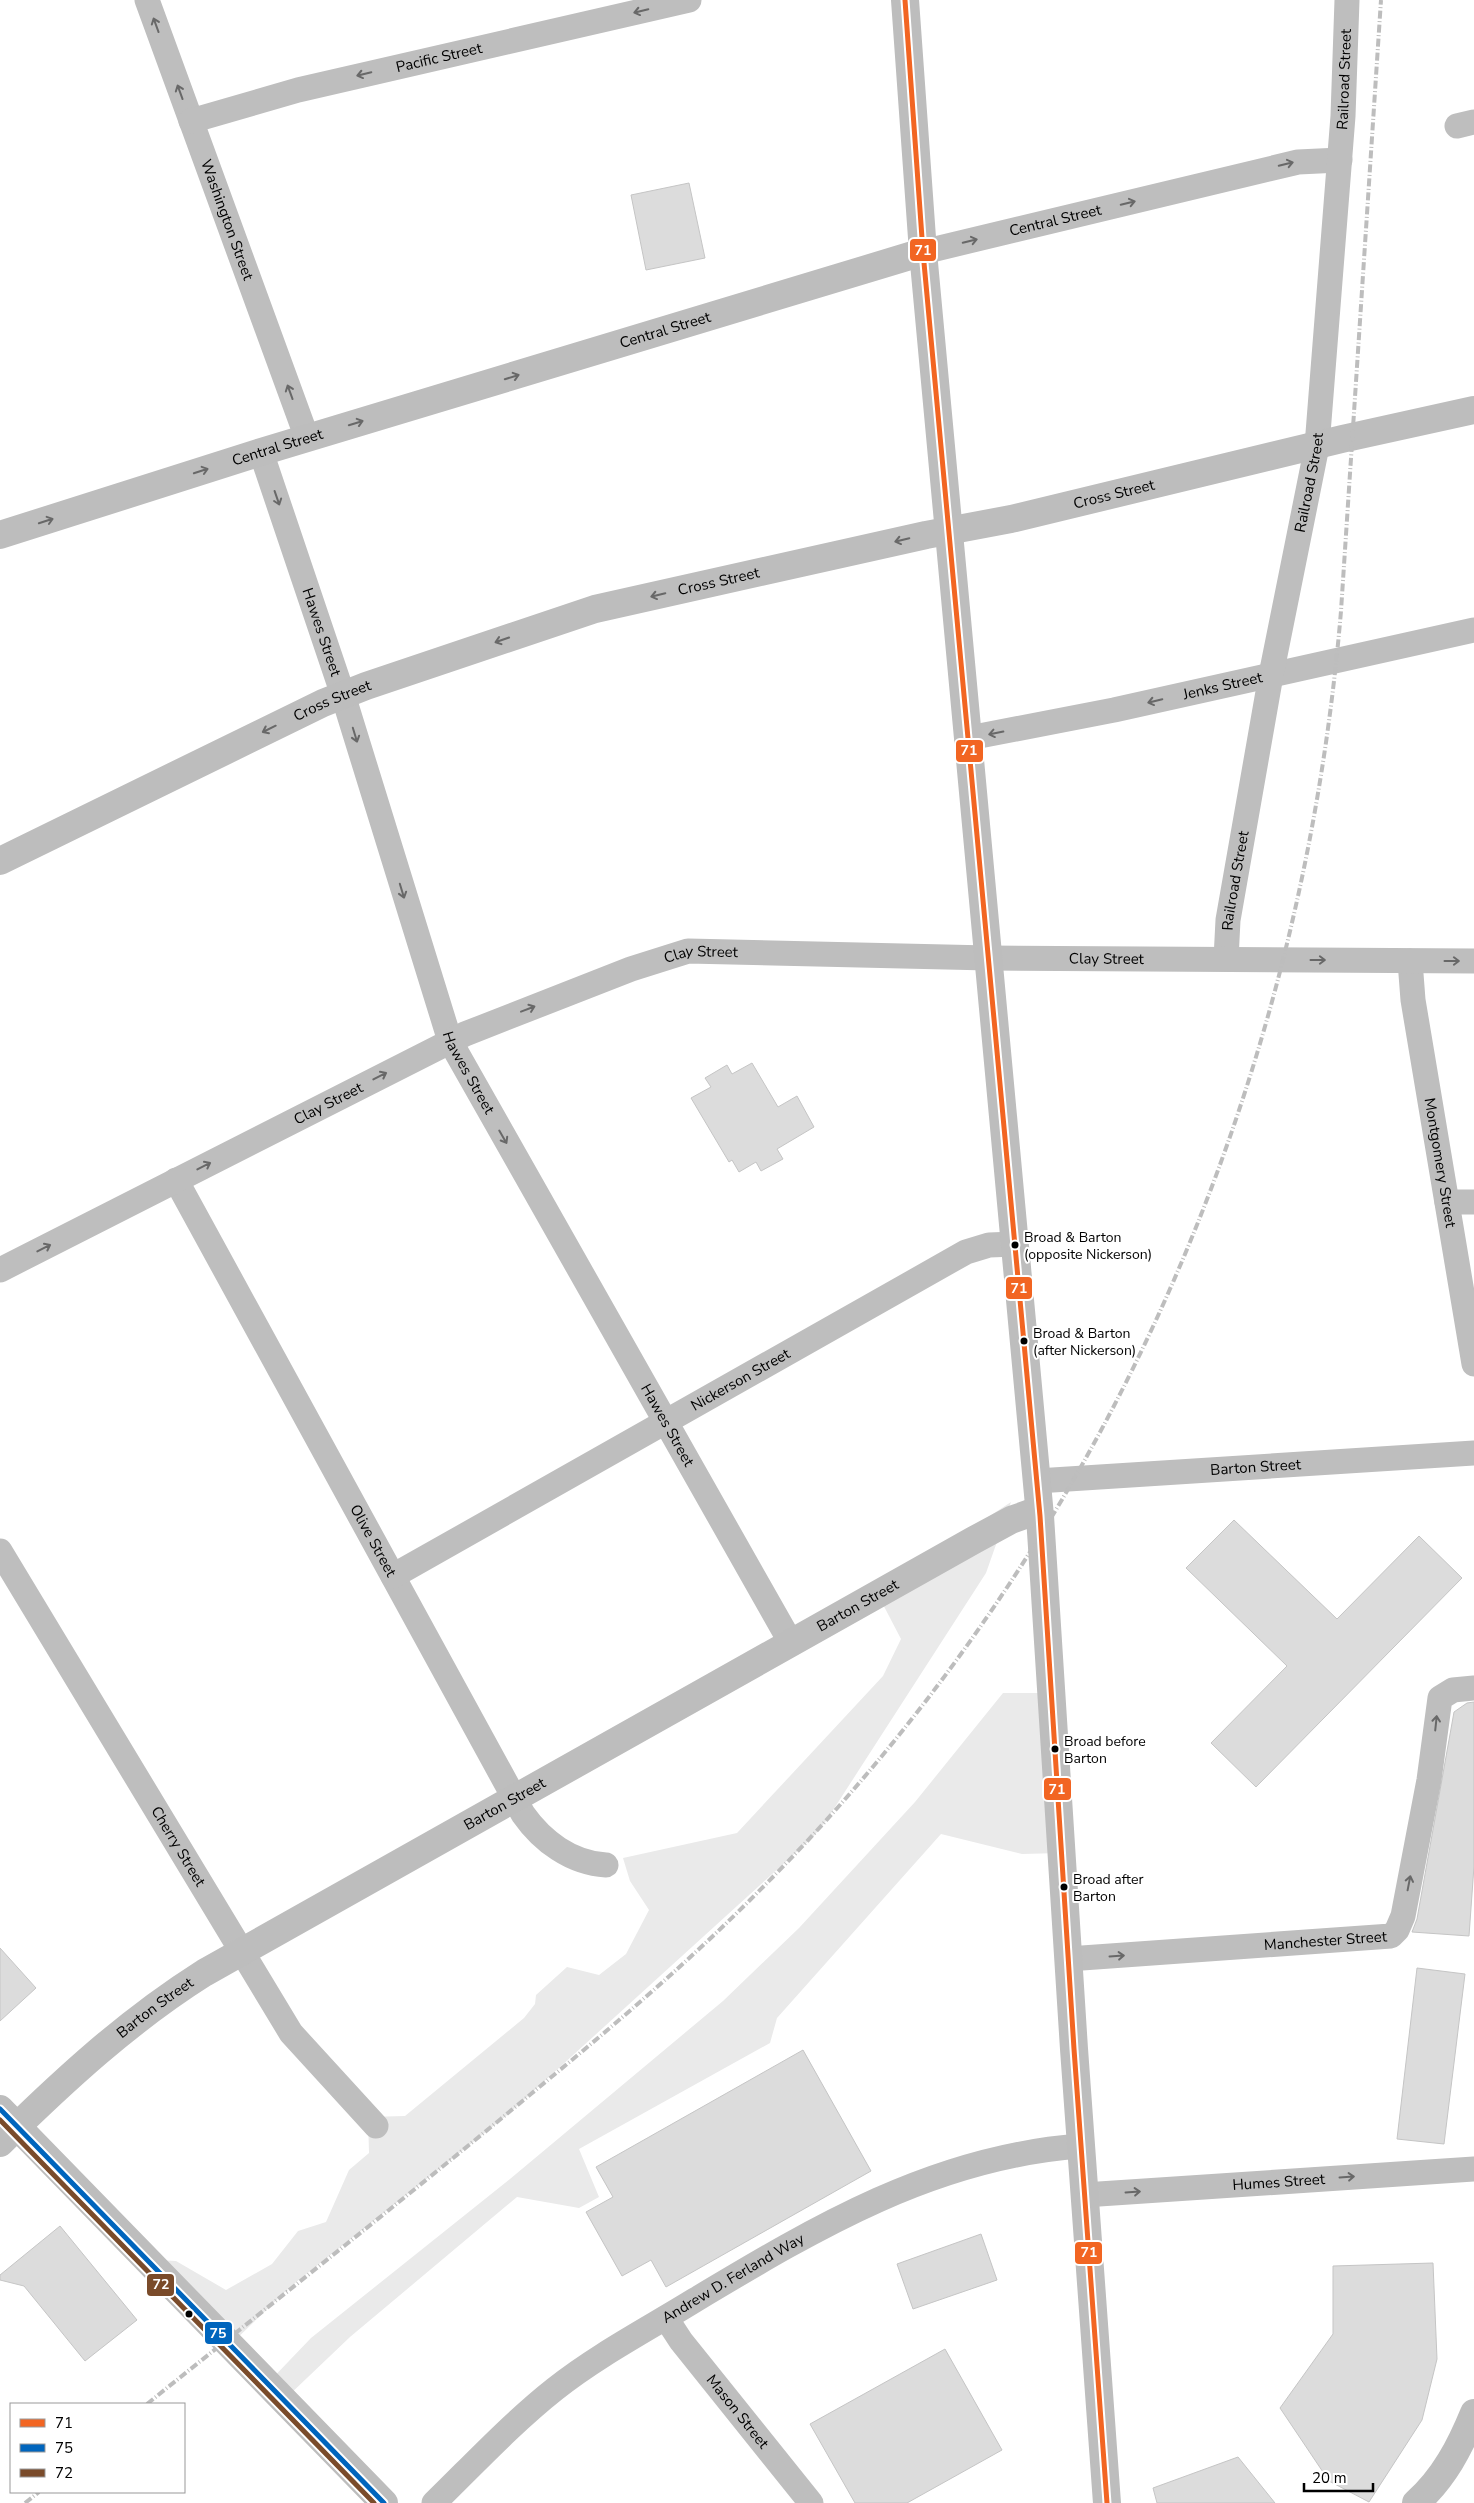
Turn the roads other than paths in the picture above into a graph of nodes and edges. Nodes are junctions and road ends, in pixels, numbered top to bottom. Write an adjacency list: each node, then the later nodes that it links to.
1 (147, 0): 5 (street, Washington Street, one-way to 1)
2 (689, 0): 5 (street, Pacific Street, one-way to 5)
3 (905, 0): 7 (main road)
4 (1348, 0): 6 (street, Railroad Street)
5 (191, 121): 9 (street, Washington Street, one-way to 5)
6 (1340, 160): 7 (street, Central Street, one-way to 6); 10 (street, Railroad Street)
7 (923, 252): 9 (main road, Central Street, one-way to 7); 12 (main road)
8 (1474, 410): 10 (main road, Cross Street)
9 (307, 438): 11 (main road, Central Street)
10 (1329, 442): 12 (main road, Cross Street); 15 (street, Railroad Street)
11 (261, 452): 13 (main road, Central Street, one-way to 11); 16 (street, Hawes Street, one-way to 16)
12 (950, 530): 16 (main road, Cross Street, one-way to 16); 17 (main road)
13 (0, 536)
14 (1474, 630): 15 (street, Jenks Street)
15 (1271, 675): 17 (street, Jenks Street, one-way to 17); 20 (street, Railroad Street)
16 (343, 695): 18 (main road, Cross Street, one-way to 18); 23 (street, Hawes Street, one-way to 23)
17 (969, 738): 19 (main road)
18 (0, 861)
19 (989, 958): 20 (street, Clay Street); 23 (street, Clay Street, one-way to 19); 27 (main road)
20 (1226, 959): 21 (street, Clay Street, one-way to 21)
21 (1410, 960): 22 (street, Clay Street, one-way to 22); 25 (street, Montgomery Street)
22 (1474, 961)
23 (450, 1041): 24 (street, Clay Street, one-way to 23); 30 (street, Hawes Street, one-way to 30)
24 (176, 1180): 28 (street, Clay Street, one-way to 24); 35 (street, Olive Street)
25 (1447, 1202): 26 (street); 29 (street, Montgomery Street)
26 (1474, 1202)
27 (1015, 1244): 30 (street, Nickerson Street); 32 (main road)
28 (0, 1270)
29 (1474, 1364)
30 (665, 1422): 35 (street, Nickerson Street); 36 (street, Hawes Street)
31 (1474, 1453): 32 (street, Barton Street)
32 (1048, 1480): 33 (main road)
33 (1040, 1513): 36 (main road, Barton Street); 41 (main road)
34 (0, 1551): 40 (street, Cherry Street)
35 (393, 1576): 38 (street, Olive Street)
36 (791, 1643): 38 (main road, Barton Street)
37 (1474, 1688): 41 (street, Manchester Street, one-way to 37)
38 (514, 1799): 39 (street, Olive Street); 40 (main road, Barton Street)
39 (606, 1865)
40 (240, 1952): 42 (main road, Barton Street); 43 (street, Cherry Street)
41 (1068, 1959): 44 (main road)
42 (6, 2126): 49 (main road)
43 (376, 2126)
44 (1080, 2146): 46 (main road); 47 (street, Andrew D. Ferland Way)
45 (1474, 2169): 46 (street, Humes Street, one-way to 45)
46 (1084, 2195): 52 (main road)
47 (666, 2318): 50 (street, Andrew D. Ferland Way); 51 (street, Mason Street)
48 (1474, 2413): 53 (main road)
49 (384, 2503)
50 (434, 2503)
51 (811, 2503)
52 (1107, 2503)
53 (1416, 2503)

